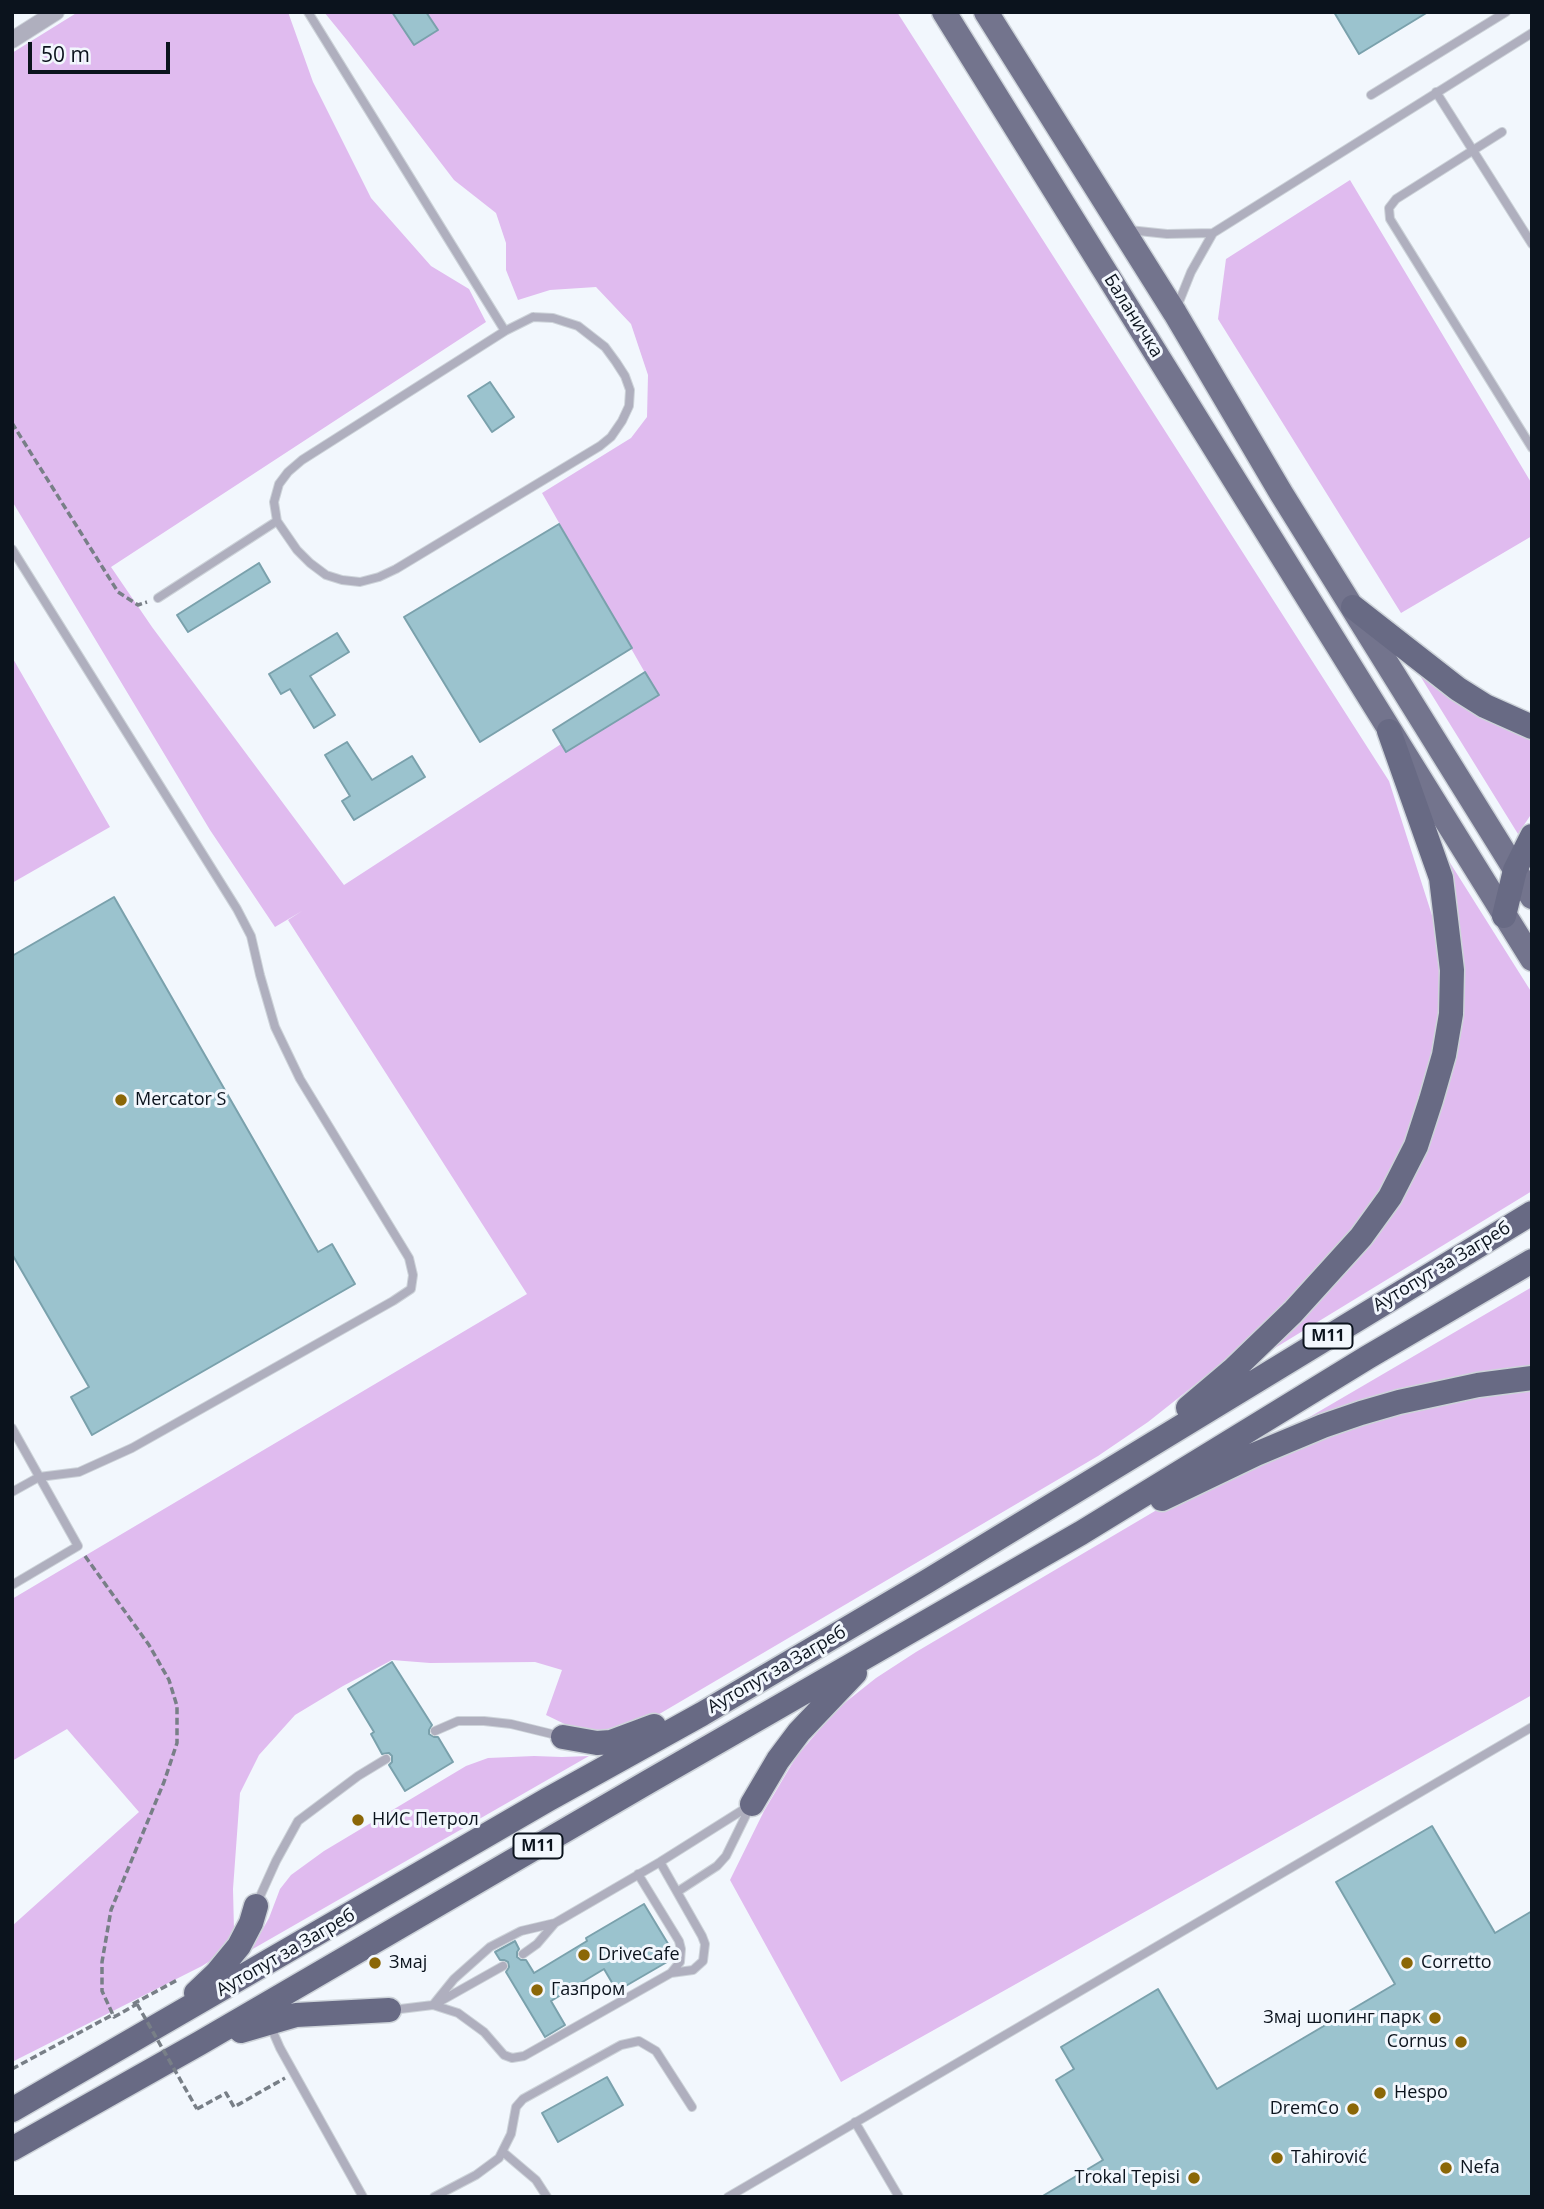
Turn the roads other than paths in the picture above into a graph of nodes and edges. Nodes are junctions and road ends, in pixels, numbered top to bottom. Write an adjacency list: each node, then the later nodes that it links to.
1 (56, 12): 7 (street)
2 (308, 12): 16 (lane)
3 (944, 12): 19 (main road, Баланичка)
4 (986, 12): 12 (main road, Баланичка)
5 (1506, 12): 9 (lane)
6 (1532, 33): 8 (lane)
7 (12, 40)
8 (1436, 92): 11 (lane); 13 (lane)
9 (1371, 95)
10 (1502, 132): 11 (lane)
11 (1473, 151): 14 (lane); 17 (lane)
12 (1121, 229): 13 (lane); 15 (main road, Баланичка)
13 (1213, 233): 15 (lane)
14 (1532, 244)
15 (1175, 313): 18 (main road, Баланичка)
16 (505, 331): 20 (lane); 20 (lane)
17 (1532, 448)
18 (1281, 492): 19 (main road); 23 (main road, Баланичка)
19 (1253, 509): 25 (main road, Баланичка)
20 (277, 521): 22 (lane)
21 (12, 549): 36 (lane)
22 (158, 598)
23 (1353, 607): 24 (highway); 27 (main road, Баланичка)
24 (1532, 727)
25 (1389, 731): 29 (main road, Баланичка); 35 (highway)
26 (1532, 836): 27 (highway)
27 (1515, 870): 28 (main road, Баланичка); 29 (highway)
28 (1532, 897)
29 (1504, 916): 30 (main road, Баланичка)
30 (1532, 960)
31 (1532, 1213): 35 (highway, Аутопут за Загреб / M11)
32 (1532, 1261): 38 (highway, Аутопут за Загреб / M11)
33 (1532, 1378): 38 (highway)
34 (12, 1428): 36 (lane)
35 (1125, 1461): 41 (highway, Аутопут за Загреб / M11)
36 (39, 1477): 37 (lane); 39 (lane)
37 (12, 1492)
38 (1081, 1533): 40 (highway, Аутопут за Загреб / M11)
39 (12, 1585)
40 (878, 1649): 46 (highway); 59 (highway, Аутопут за Загреб / M11)
41 (702, 1714): 44 (highway); 58 (highway, Аутопут за Загреб / M11)
42 (1532, 1727): 62 (lane)
43 (435, 1731): 44 (lane)
44 (563, 1737)
45 (386, 1759): 50 (lane)
46 (752, 1804): 47 (lane); 49 (lane)
47 (660, 1862): 48 (lane); 49 (lane)
48 (638, 1874): 51 (lane); 54 (lane)
49 (677, 1892): 54 (lane)
50 (256, 1906): 58 (highway)
51 (555, 1923): 52 (lane); 55 (lane)
52 (523, 1954)
53 (503, 1966): 55 (lane)
54 (671, 1973): 55 (lane)
55 (433, 2005): 56 (lane)
56 (389, 2010): 57 (highway)
57 (269, 2022): 59 (highway); 65 (lane)
58 (162, 2024): 61 (highway, Аутопут за Загреб / M11)
59 (200, 2043): 63 (highway, Аутопут за Загреб / M11)
60 (692, 2107): 64 (lane)
61 (12, 2110)
62 (855, 2122): 68 (lane); 69 (lane)
63 (12, 2149)
64 (503, 2152): 66 (lane); 67 (lane)
65 (363, 2197)
66 (434, 2197)
67 (547, 2197)
68 (728, 2197)
69 (899, 2197)

